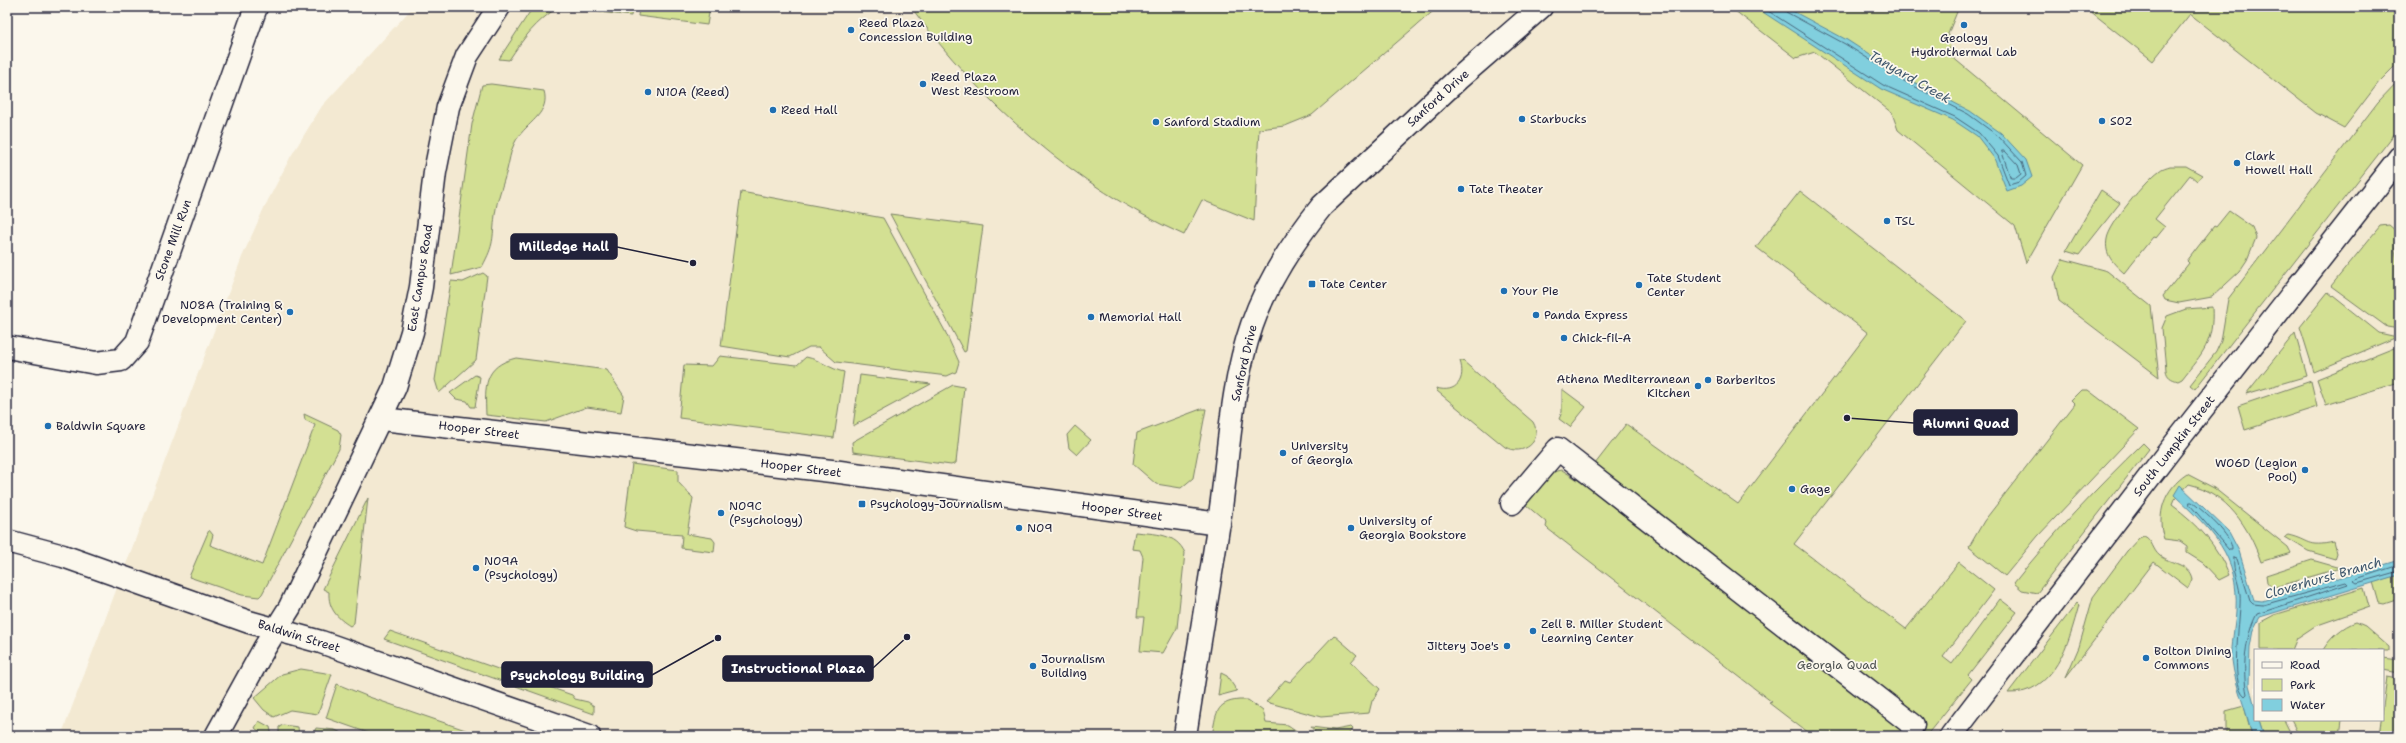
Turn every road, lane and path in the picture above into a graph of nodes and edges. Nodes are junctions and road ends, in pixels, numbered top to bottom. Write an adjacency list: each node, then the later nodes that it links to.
1 (256, 7): 5 (street, Stone Mill Run)
2 (499, 7): 6 (street, East Campus Road)
3 (1541, 7): 8 (street, Sanford Drive)
4 (2399, 158): 12 (street, South Lumpkin Street)
5 (7, 347)
6 (382, 419): 8 (street, Hooper Street); 10 (street, East Campus Road)
7 (1512, 503): 11 (street)
8 (1218, 524): 15 (street, Sanford Drive)
9 (7, 541): 10 (street, Baldwin Street)
10 (277, 630): 13 (street, East Campus Road); 14 (street, Baldwin Street)
11 (1913, 725)
12 (1958, 734)
13 (216, 736)
14 (589, 736)
15 (1185, 736)

